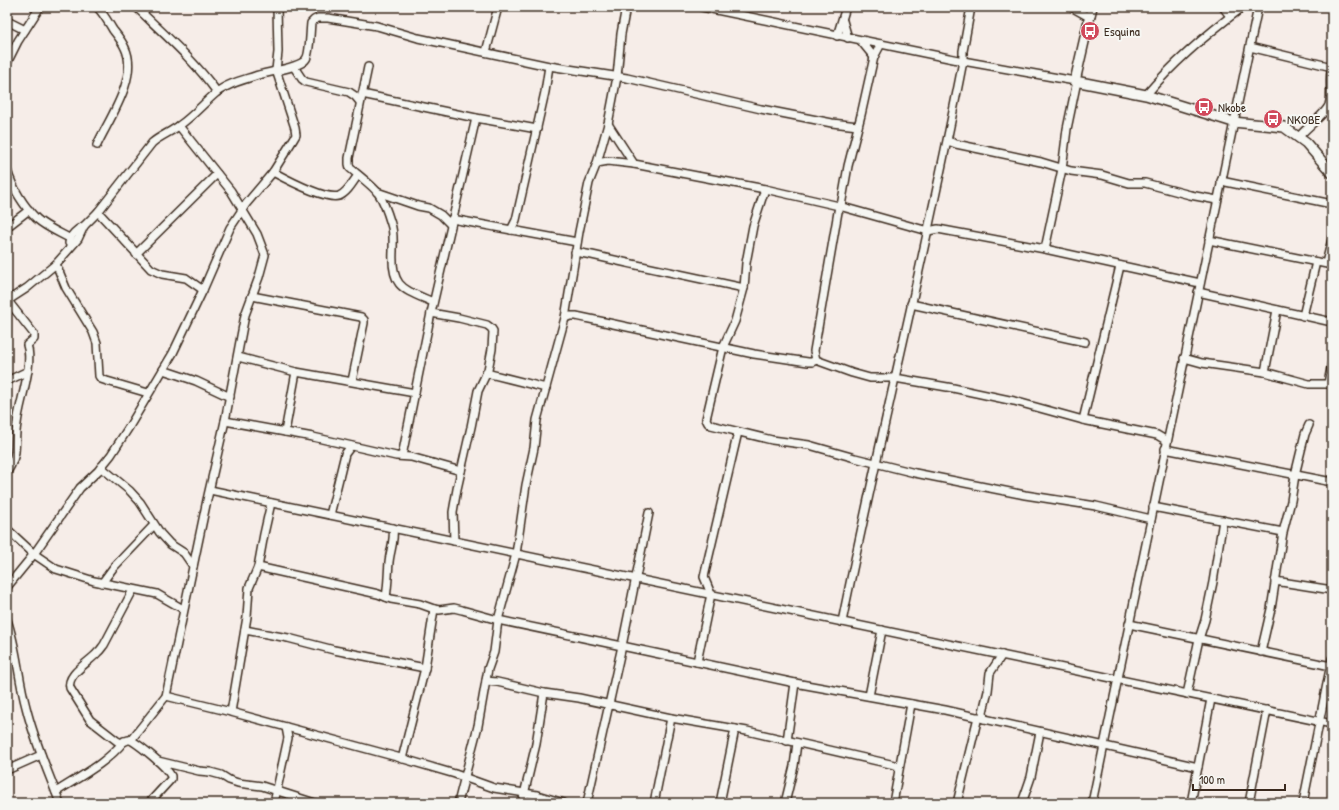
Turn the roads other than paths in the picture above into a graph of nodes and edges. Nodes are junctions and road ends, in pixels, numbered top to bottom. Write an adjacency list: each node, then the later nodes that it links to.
1 (40, 7): 21 (street)
2 (97, 7): 16 (street)
3 (109, 7): 16 (street)
4 (136, 7): 38 (street)
5 (277, 7): 35 (street)
6 (498, 7): 27 (street)
7 (626, 7): 36 (street)
8 (702, 7): 22 (street)
9 (846, 7): 20 (street)
10 (971, 7): 29 (street)
11 (1071, 7): 17 (street)
12 (1092, 7): 17 (street)
13 (1223, 7): 18 (street)
14 (1243, 7): 18 (street)
15 (1258, 7): 26 (street)
16 (103, 12): 51 (street)
17 (1089, 16): 37 (street)
18 (1230, 16): 40 (street)
19 (7, 21): 21 (street)
20 (843, 21): 22 (street); 23 (street)
21 (25, 30): 30 (street)
22 (837, 36): 23 (street)
23 (848, 38): 24 (street)
24 (861, 41): 25 (street); 28 (street)
25 (881, 44): 28 (street); 29 (street)
26 (1250, 47): 34 (street); 44 (street)
27 (486, 52): 31 (street); 32 (street)
28 (874, 57): 47 (street)
29 (963, 61): 37 (street); 50 (street)
30 (7, 63)
31 (549, 66): 36 (street); 48 (street)
32 (294, 67): 35 (street); 41 (street)
33 (368, 67): 39 (street)
34 (1332, 67): 42 (street)
35 (276, 70): 38 (street); 56 (street)
36 (617, 77): 45 (street); 47 (street)
37 (1076, 81): 40 (street); 54 (street)
38 (217, 92): 46 (street)
39 (362, 94): 41 (street); 43 (street)
40 (1146, 95): 44 (street)
41 (360, 102): 59 (street)
42 (1330, 105): 49 (street)
43 (476, 118): 48 (street); 69 (street)
44 (1233, 122): 49 (street); 60 (street)
45 (608, 124): 52 (street); 53 (street)
46 (179, 126): 58 (street); 68 (street)
47 (858, 126): 65 (street)
48 (537, 129): 72 (street)
49 (1298, 138): 57 (street)
50 (948, 141): 54 (street); 73 (street)
51 (97, 145)
52 (597, 163): 53 (street); 77 (street)
53 (634, 164): 61 (street)
54 (1062, 169): 63 (street); 79 (street)
55 (7, 170): 66 (street)
56 (272, 172): 59 (street); 67 (street)
57 (1332, 173)
58 (217, 174): 67 (street); 81 (street)
59 (358, 175): 62 (street)
60 (1221, 181): 63 (street); 64 (street)
61 (765, 189): 65 (street); 87 (street)
62 (377, 192): 69 (street); 92 (street)
63 (1217, 200): 76 (street)
64 (1332, 204)
65 (840, 206): 73 (street); 101 (street)
66 (29, 210): 71 (street); 74 (street)
67 (242, 210): 88 (street); 90 (street)
68 (98, 212): 70 (street); 81 (street)
69 (452, 222): 72 (street); 92 (street)
70 (84, 226): 74 (street); 78 (street)
71 (7, 227)
72 (511, 230): 77 (street)
73 (928, 231): 79 (street); 93 (street)
74 (69, 238): 78 (street)
75 (1332, 239): 84 (street)
76 (1209, 240): 82 (street); 86 (street)
77 (577, 242): 80 (street)
78 (69, 248): 83 (street)
79 (1045, 249): 85 (street)
80 (575, 252): 87 (street); 97 (street)
81 (136, 254): 88 (street)
82 (1316, 262): 84 (street); 96 (street)
83 (56, 264): 91 (street); 117 (street)
84 (1329, 264)
85 (1120, 266): 86 (street); 120 (street)
86 (1200, 283): 89 (street)
87 (744, 288): 100 (street)
88 (203, 290): 107 (street)
89 (1198, 292): 94 (street); 103 (street)
90 (252, 296): 102 (street); 114 (street)
91 (8, 301): 108 (street)
92 (433, 302): 95 (street)
93 (911, 304): 99 (street); 112 (street)
94 (1277, 310): 96 (street); 110 (street)
95 (431, 313): 111 (street); 118 (street)
96 (1303, 316): 98 (street)
97 (565, 318): 100 (street); 116 (street)
98 (1332, 322)
99 (1085, 342)
100 (723, 347): 105 (street); 125 (street)
101 (814, 351): 104 (street); 105 (street)
102 (238, 357): 109 (street); 119 (street)
103 (1184, 358): 110 (street); 123 (street)
104 (816, 360): 105 (street); 112 (street)
105 (800, 361)
106 (1332, 362): 115 (street)
107 (163, 370): 117 (street); 119 (street)
108 (28, 371): 113 (street); 135 (street)
109 (296, 372): 114 (street); 124 (street)
110 (1265, 372): 115 (street)
111 (486, 373): 116 (street); 134 (street)
112 (895, 378): 120 (street); 132 (street)
113 (7, 381)
114 (352, 381): 118 (street)
115 (1330, 384)
116 (546, 388): 153 (street)
117 (148, 393): 133 (street)
118 (415, 393): 131 (street)
119 (230, 397): 121 (street)
120 (1083, 420): 126 (street)
121 (225, 421): 124 (street); 138 (street)
122 (1309, 425): 136 (street)
123 (1170, 429): 126 (street); 128 (street)
124 (285, 432): 127 (street)
125 (738, 432): 132 (street); 162 (street)
126 (1157, 435): 128 (street)
127 (340, 443): 129 (street); 130 (street)
128 (1166, 445): 136 (street); 140 (street)
129 (351, 446): 130 (street); 131 (street)
130 (345, 454): 142 (street)
131 (402, 456): 134 (street)
132 (876, 463): 143 (street); 168 (street)
133 (101, 467): 145 (street); 152 (street)
134 (461, 471): 149 (street)
135 (7, 472)
136 (1294, 475): 137 (street); 148 (street)
137 (1332, 482)
138 (210, 490): 139 (street); 150 (street)
139 (271, 503): 142 (street); 155 (street)
140 (1153, 507): 143 (street); 144 (street)
141 (649, 513): 156 (street)
142 (330, 515): 147 (street)
143 (1151, 519): 169 (street)
144 (1223, 520): 148 (street); 172 (street)
145 (154, 525): 151 (street); 158 (street)
146 (7, 529): 152 (street)
147 (394, 531): 149 (street); 163 (street)
148 (1283, 532): 157 (street)
149 (454, 541): 153 (street)
150 (198, 547): 151 (street); 154 (street)
151 (184, 553): 154 (street)
152 (34, 554): 158 (street); 159 (street)
153 (516, 554): 156 (street); 167 (street)
154 (193, 566): 164 (street)
155 (258, 567): 163 (street); 170 (street)
156 (635, 578): 162 (street); 173 (street)
157 (1275, 581): 161 (street); 174 (street)
158 (102, 583): 160 (street)
159 (7, 587)
160 (133, 590): 164 (street); 200 (street)
161 (1332, 590)
162 (711, 594): 168 (street); 176 (street)
163 (386, 597): 165 (street)
164 (183, 609): 184 (street)
165 (434, 610): 167 (street); 178 (street)
166 (7, 620): 204 (street)
167 (498, 620): 173 (street); 180 (street)
168 (842, 622): 171 (street)
169 (1129, 624): 172 (street); 179 (street)
170 (246, 630): 178 (street); 190 (street)
171 (882, 630): 175 (street); 185 (street)
172 (1199, 639): 174 (street); 183 (street)
173 (622, 646): 176 (street); 187 (street)
174 (1261, 652): 177 (street)
175 (1002, 655): 179 (street); 192 (street)
176 (697, 662): 181 (street)
177 (1331, 662): 193 (street)
178 (425, 668): 205 (street)
179 (1118, 679): 183 (street); 203 (street)
180 (486, 681): 182 (street); 210 (street)
181 (795, 683): 185 (street); 201 (street)
182 (544, 693): 187 (street); 213 (street)
183 (1187, 694): 186 (street)
184 (166, 696): 190 (street); 200 (street)
185 (869, 696): 188 (street)
186 (1211, 699): 189 (street); 208 (street)
187 (609, 704): 191 (street); 221 (street)
188 (911, 704): 192 (street); 207 (street)
189 (1267, 710): 193 (street); 230 (street)
190 (231, 712): 195 (street)
191 (671, 718): 196 (street); 222 (street)
192 (981, 718): 198 (street); 226 (street)
193 (1320, 721): 194 (street); 231 (street)
194 (1332, 724)
195 (286, 727): 197 (street); 199 (street)
196 (735, 729): 201 (street); 223 (street)
197 (297, 730): 199 (street); 205 (street)
198 (1040, 732): 203 (street); 227 (street)
199 (288, 738): 211 (street)
200 (128, 741): 206 (street); 212 (street)
201 (787, 741): 202 (street)
202 (796, 743): 207 (street); 224 (street)
203 (1103, 746): 208 (street); 228 (street)
204 (41, 755): 209 (street); 212 (street)
205 (402, 759): 210 (street)
206 (156, 761): 211 (street); 214 (street)
207 (899, 766): 225 (street)
208 (1198, 767): 229 (street)
209 (7, 770)
210 (464, 777): 213 (street); 218 (street)
211 (277, 790): 216 (street); 217 (street)
212 (56, 792): 215 (street)
213 (524, 794): 219 (street); 220 (street)
214 (154, 802)
215 (60, 803)
216 (274, 803)
217 (315, 803)
218 (458, 803)
219 (522, 803)
220 (564, 803)
221 (587, 803)
222 (654, 803)
223 (720, 803)
224 (785, 803)
225 (893, 803)
226 (957, 803)
227 (1022, 803)
228 (1092, 803)
229 (1190, 803)
230 (1249, 803)
231 (1304, 803)

